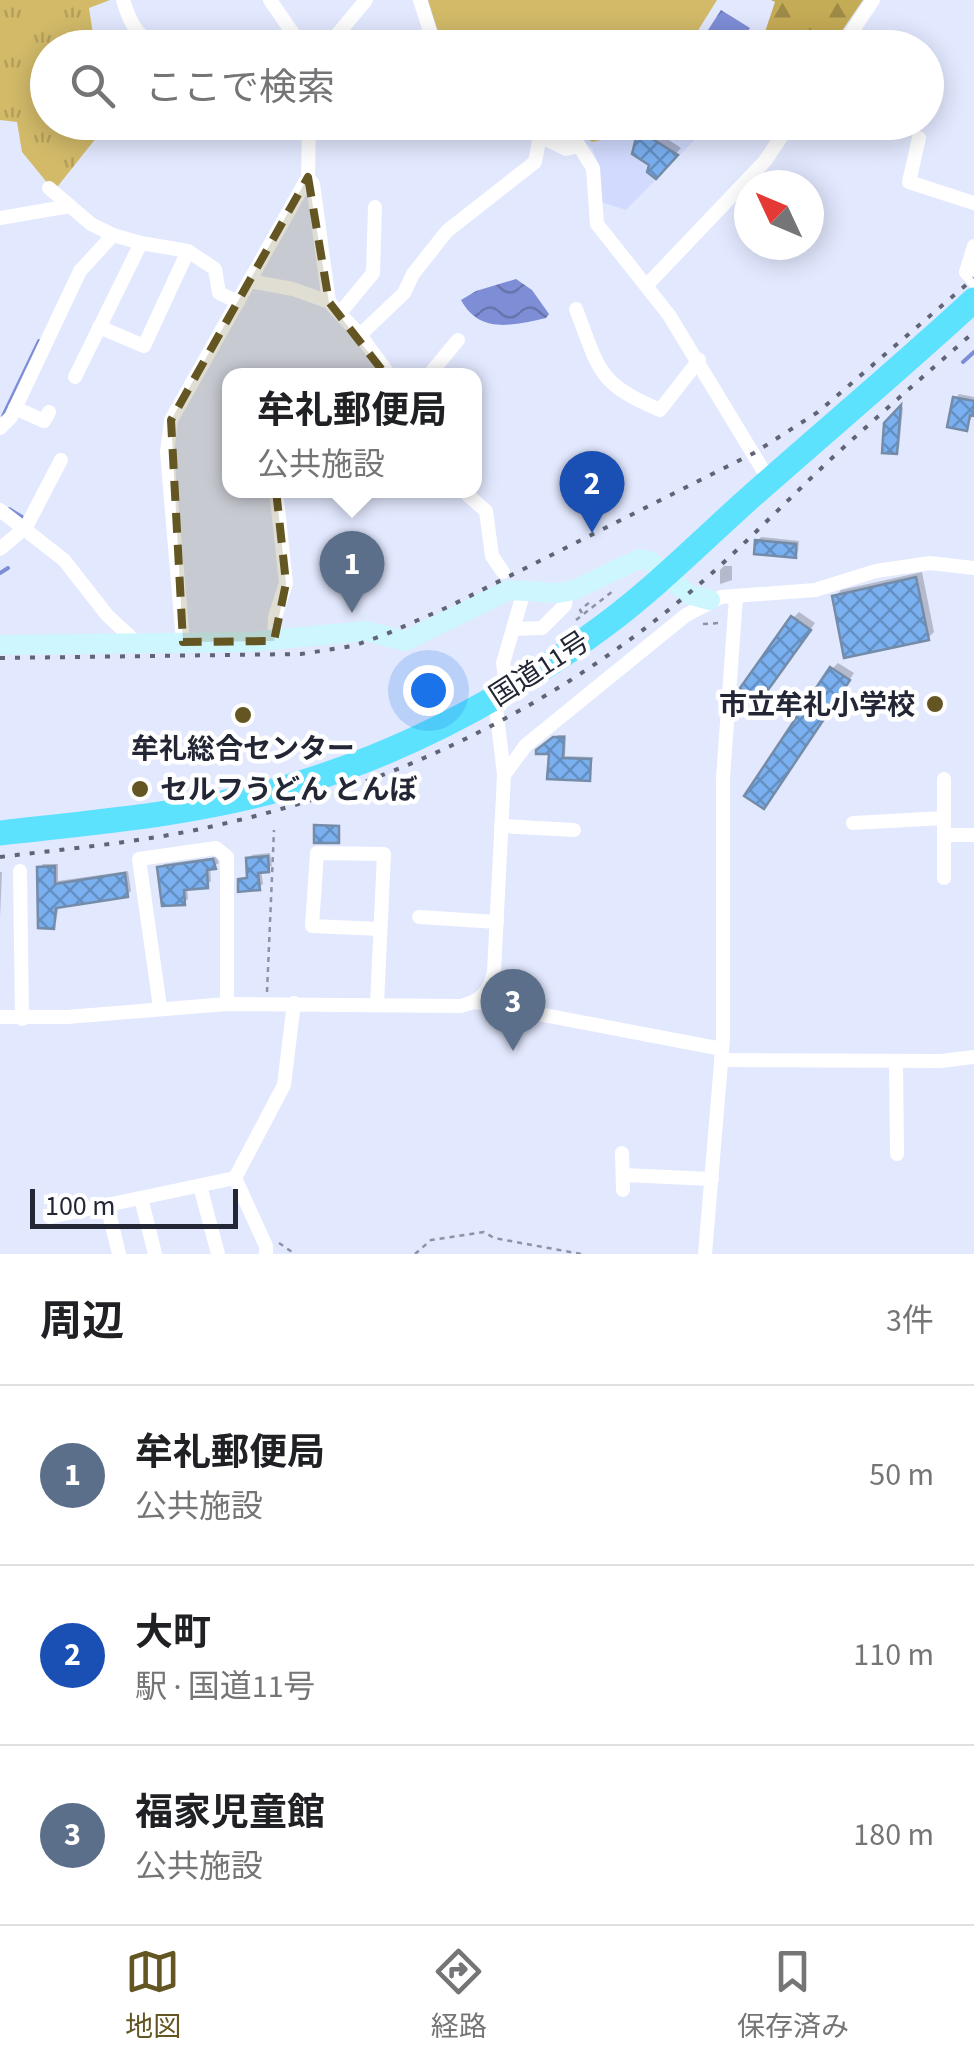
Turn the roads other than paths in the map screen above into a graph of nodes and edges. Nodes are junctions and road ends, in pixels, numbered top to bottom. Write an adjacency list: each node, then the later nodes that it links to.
1 (124, 0): 6 (street)
2 (270, 0): 7 (street)
3 (366, 0): 8 (street)
4 (420, 0): 9 (street)
5 (873, 0): 10 (street)
6 (136, 30)
7 (291, 30)
8 (341, 30)
9 (430, 30)
10 (853, 30)
11 (309, 140): 18 (street)
12 (539, 140): 36 (street)
13 (549, 140): 17 (street)
14 (572, 140): 17 (street)
15 (779, 140): 30 (street)
16 (920, 140): 20 (street)
17 (580, 146): 30 (street)
18 (308, 177): 28 (street); 33 (street)
19 (49, 188): 21 (street)
20 (974, 203)
21 (70, 206): 23 (street); 24 (street)
22 (375, 207): 33 (street)
23 (0, 218)
24 (113, 235): 25 (street); 42 (street)
25 (141, 244): 27 (street); 35 (street)
26 (974, 246): 29 (street)
27 (188, 250): 32 (street); 35 (street)
28 (249, 282): 32 (street); 33 (street)
29 (974, 282)
30 (648, 285): 38 (street)
31 (974, 300): 46 (highway, 国道11号)
32 (238, 302): 61 (street)
33 (334, 308): 36 (street)
34 (576, 309): 38 (street)
35 (99, 327): 41 (street)
36 (360, 335): 39 (street)
37 (458, 340): 40 (street)
38 (699, 360): 46 (street)
39 (384, 368)
40 (435, 368)
41 (75, 377)
42 (15, 408): 43 (street); 44 (street)
43 (49, 412)
44 (0, 428)
45 (60, 460): 50 (street)
46 (769, 480): 54 (highway, 国道11号)
47 (277, 498): 60 (street)
48 (471, 498): 53 (street)
49 (0, 510): 50 (street)
50 (26, 527): 51 (street); 62 (street)
51 (0, 549)
52 (974, 568): 57 (street)
53 (503, 572)
54 (666, 574): 56 (street); 58 (street); 64 (highway, 国道11号)
55 (524, 591): 56 (street); 59 (street); 60 (street)
56 (566, 591): 59 (street)
57 (736, 597): 58 (street); 86 (street)
58 (710, 600): 65 (street)
59 (513, 629): 64 (street)
60 (274, 641): 61 (street)
61 (183, 642): 62 (street)
62 (138, 644): 63 (street)
63 (0, 645)
64 (501, 695): 65 (street); 71 (highway, 国道11号)
65 (504, 775): 69 (street)
66 (944, 779): 67 (street)
67 (944, 818): 68 (street); 72 (street)
68 (853, 823)
69 (501, 826): 70 (street); 77 (street)
70 (574, 830)
71 (0, 834)
72 (944, 835): 73 (street); 75 (street)
73 (974, 836)
74 (20, 871): 85 (street)
75 (944, 878)
76 (419, 918): 77 (street)
77 (497, 922): 79 (street)
78 (380, 930): 78 (street); 82 (street)
79 (476, 1002): 82 (street); 86 (street)
80 (294, 1003): 81 (street); 82 (street); 91 (street)
81 (227, 1004): 83 (street); 83 (street)
82 (376, 1004)
83 (160, 1007): 85 (street)
84 (0, 1017): 85 (street)
85 (22, 1019)
86 (722, 1055): 88 (street); 92 (street)
87 (974, 1057): 88 (street)
88 (896, 1061): 90 (street)
89 (622, 1153): 92 (street)
90 (897, 1154)
91 (235, 1178): 93 (street); 100 (street)
92 (712, 1179): 101 (street)
93 (200, 1186): 94 (street); 99 (street)
94 (142, 1198): 95 (street); 98 (street)
95 (108, 1205): 96 (street); 97 (street)
96 (50, 1217)
97 (118, 1254)
98 (155, 1254)
99 (218, 1254)
100 (266, 1254)
101 (705, 1254)

